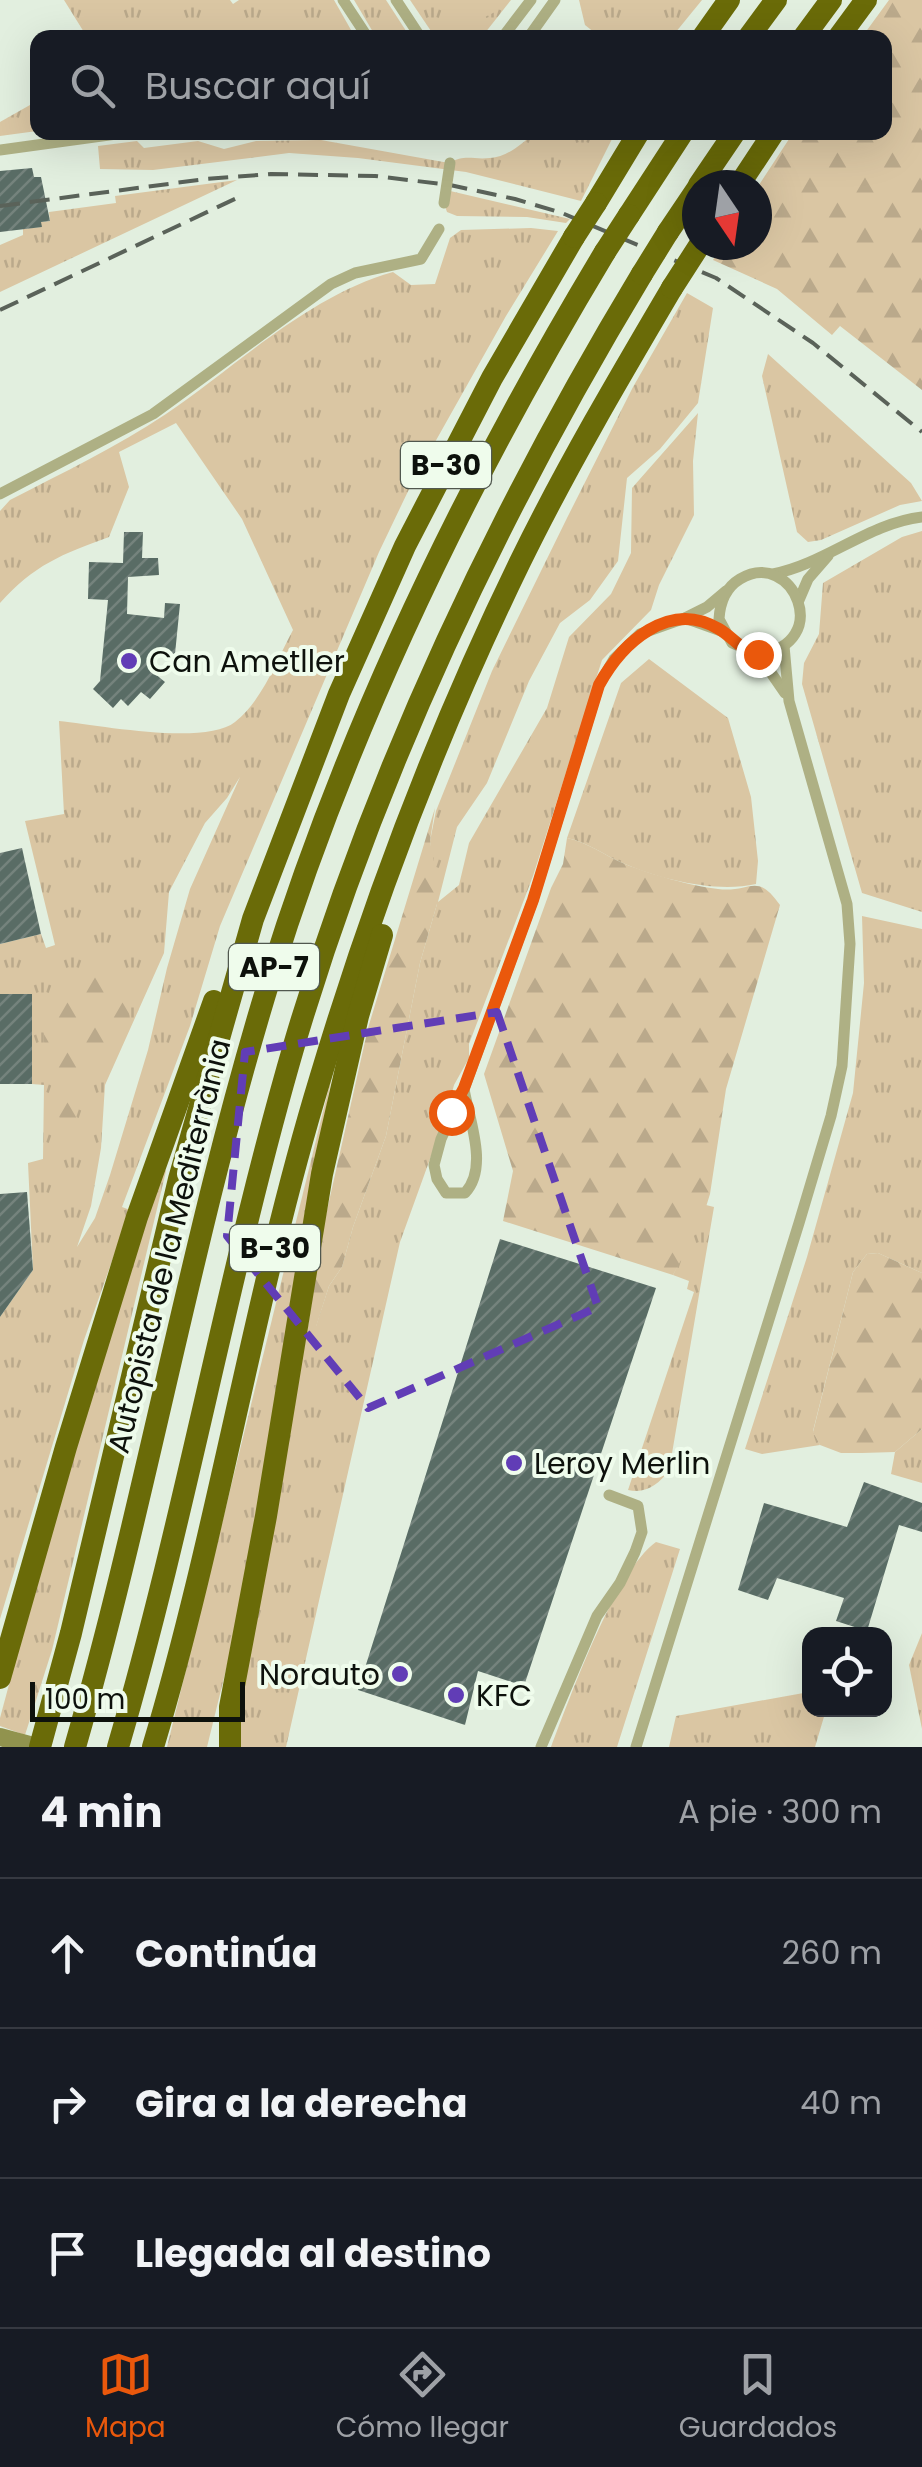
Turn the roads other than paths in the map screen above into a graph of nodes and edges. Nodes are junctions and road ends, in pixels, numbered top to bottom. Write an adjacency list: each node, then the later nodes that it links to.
1 (344, 0): 9 (street)
2 (396, 0): 10 (street)
3 (531, 0): 11 (street)
4 (554, 0): 12 (street)
5 (729, 0): 13 (highway)
6 (776, 0): 14 (highway)
7 (831, 0): 15 (highway)
8 (866, 0): 16 (highway)
9 (362, 30)
10 (416, 30)
11 (508, 30)
12 (533, 30)
13 (708, 30)
14 (754, 30)
15 (809, 30)
16 (844, 30)
17 (73, 140): 22 (street)
18 (635, 140): 42 (highway, B-30, bridge)
19 (678, 140): 47 (highway, Autopista de la Mediterrània / AP-7, bridge)
20 (730, 140): 24 (highway, AP-7)
21 (769, 140): 25 (highway)
22 (0, 150)
23 (450, 163): 26 (street, bridge)
24 (709, 170)
25 (749, 170)
26 (444, 204)
27 (682, 211): 48 (highway, AP-7, bridge)
28 (440, 229): 30 (street)
29 (690, 260): 41 (highway, B-30, bridge)
30 (0, 494)
31 (922, 517): 32 (street)
32 (831, 553): 33 (street); 35 (street)
33 (772, 574): 34 (street); 35 (street)
34 (726, 592): 36 (street); 37 (street)
35 (799, 600): 38 (street)
36 (684, 618): 37 (street); 43 (street)
37 (724, 632): 39 (street)
38 (784, 646): 39 (street); 40 (street)
39 (758, 654): 40 (street)
40 (790, 701): 53 (street)
41 (432, 759): 50 (highway, B-30); 51 (highway)
42 (296, 804): 45 (highway); 49 (highway, B-30)
43 (464, 1088): 43 (street)
44 (608, 1496): 52 (street)
45 (0, 1678)
46 (0, 1737): 49 (main road)
47 (77, 1740)
48 (119, 1746)
49 (38, 1747)
50 (154, 1747)
51 (230, 1747)
52 (541, 1747)
53 (636, 1747)

